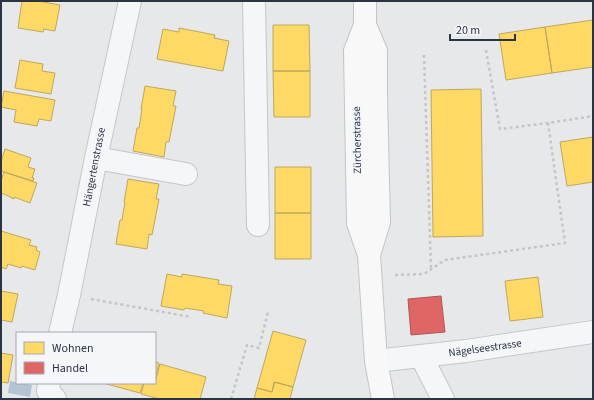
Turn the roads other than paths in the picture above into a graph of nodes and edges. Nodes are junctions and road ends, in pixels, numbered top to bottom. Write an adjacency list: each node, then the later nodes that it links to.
1 (130, 1): 4 (street, Hängertenstrasse)
2 (254, 1): 6 (street)
3 (365, 1): 10 (main road, Zürcherstrasse)
4 (96, 158): 5 (street); 7 (street, Hängertenstrasse)
5 (186, 174)
6 (258, 225)
7 (60, 332)
8 (593, 332): 9 (street, Nägelseestrasse)
9 (421, 356): 10 (street, Nägelseestrasse); 14 (street)
10 (376, 361): 13 (main road, Zürcherstrasse)
11 (49, 384): 12 (street)
12 (55, 399)
13 (383, 399)
14 (443, 399)

